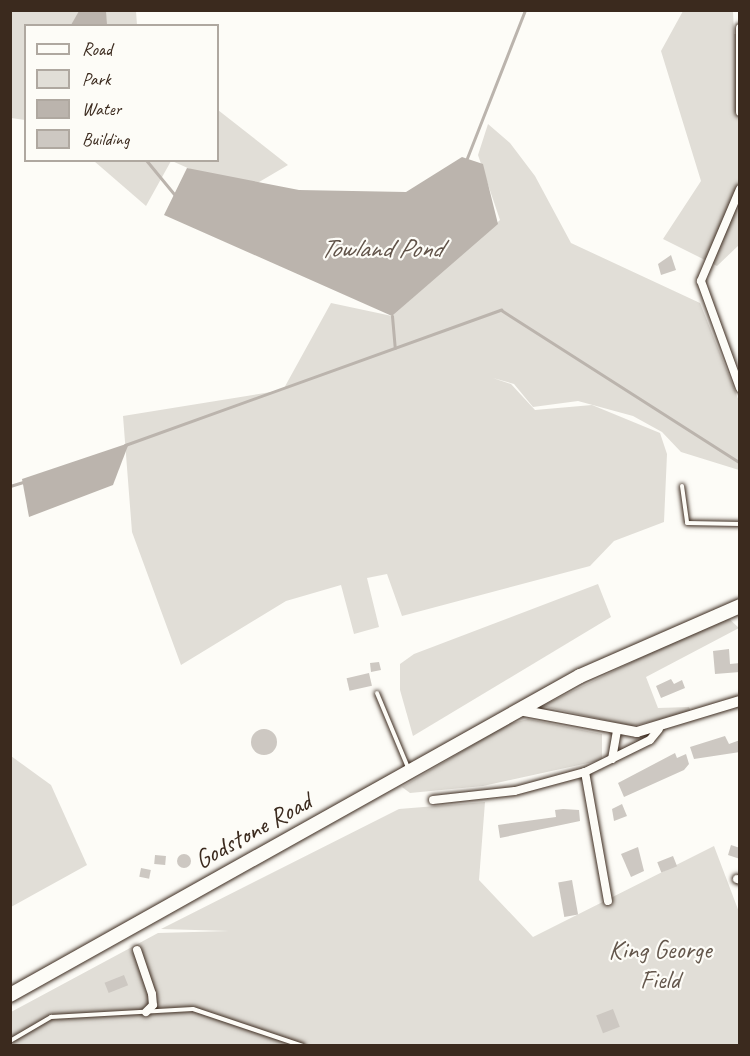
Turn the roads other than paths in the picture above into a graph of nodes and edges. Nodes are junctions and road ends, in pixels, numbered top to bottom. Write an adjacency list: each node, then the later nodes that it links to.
1 (740, 28): 2 (street)
2 (740, 112)
3 (740, 189): 4 (street)
4 (740, 387)
5 (682, 486): 6 (lane)
6 (740, 524)
7 (740, 606): 10 (main road, Godstone Road)
8 (377, 693): 14 (lane)
9 (740, 701): 11 (street)
10 (519, 710): 12 (street); 14 (main road, Godstone Road)
11 (659, 729): 12 (street); 13 (street)
12 (617, 732): 13 (street)
13 (612, 759): 15 (street)
14 (410, 772): 19 (main road, Godstone Road)
15 (585, 772): 16 (street); 17 (street)
16 (433, 800)
17 (608, 901)
18 (137, 950): 20 (street)
19 (10, 995)
20 (146, 1012): 21 (lane); 22 (lane)
21 (10, 1041)
22 (303, 1046)

